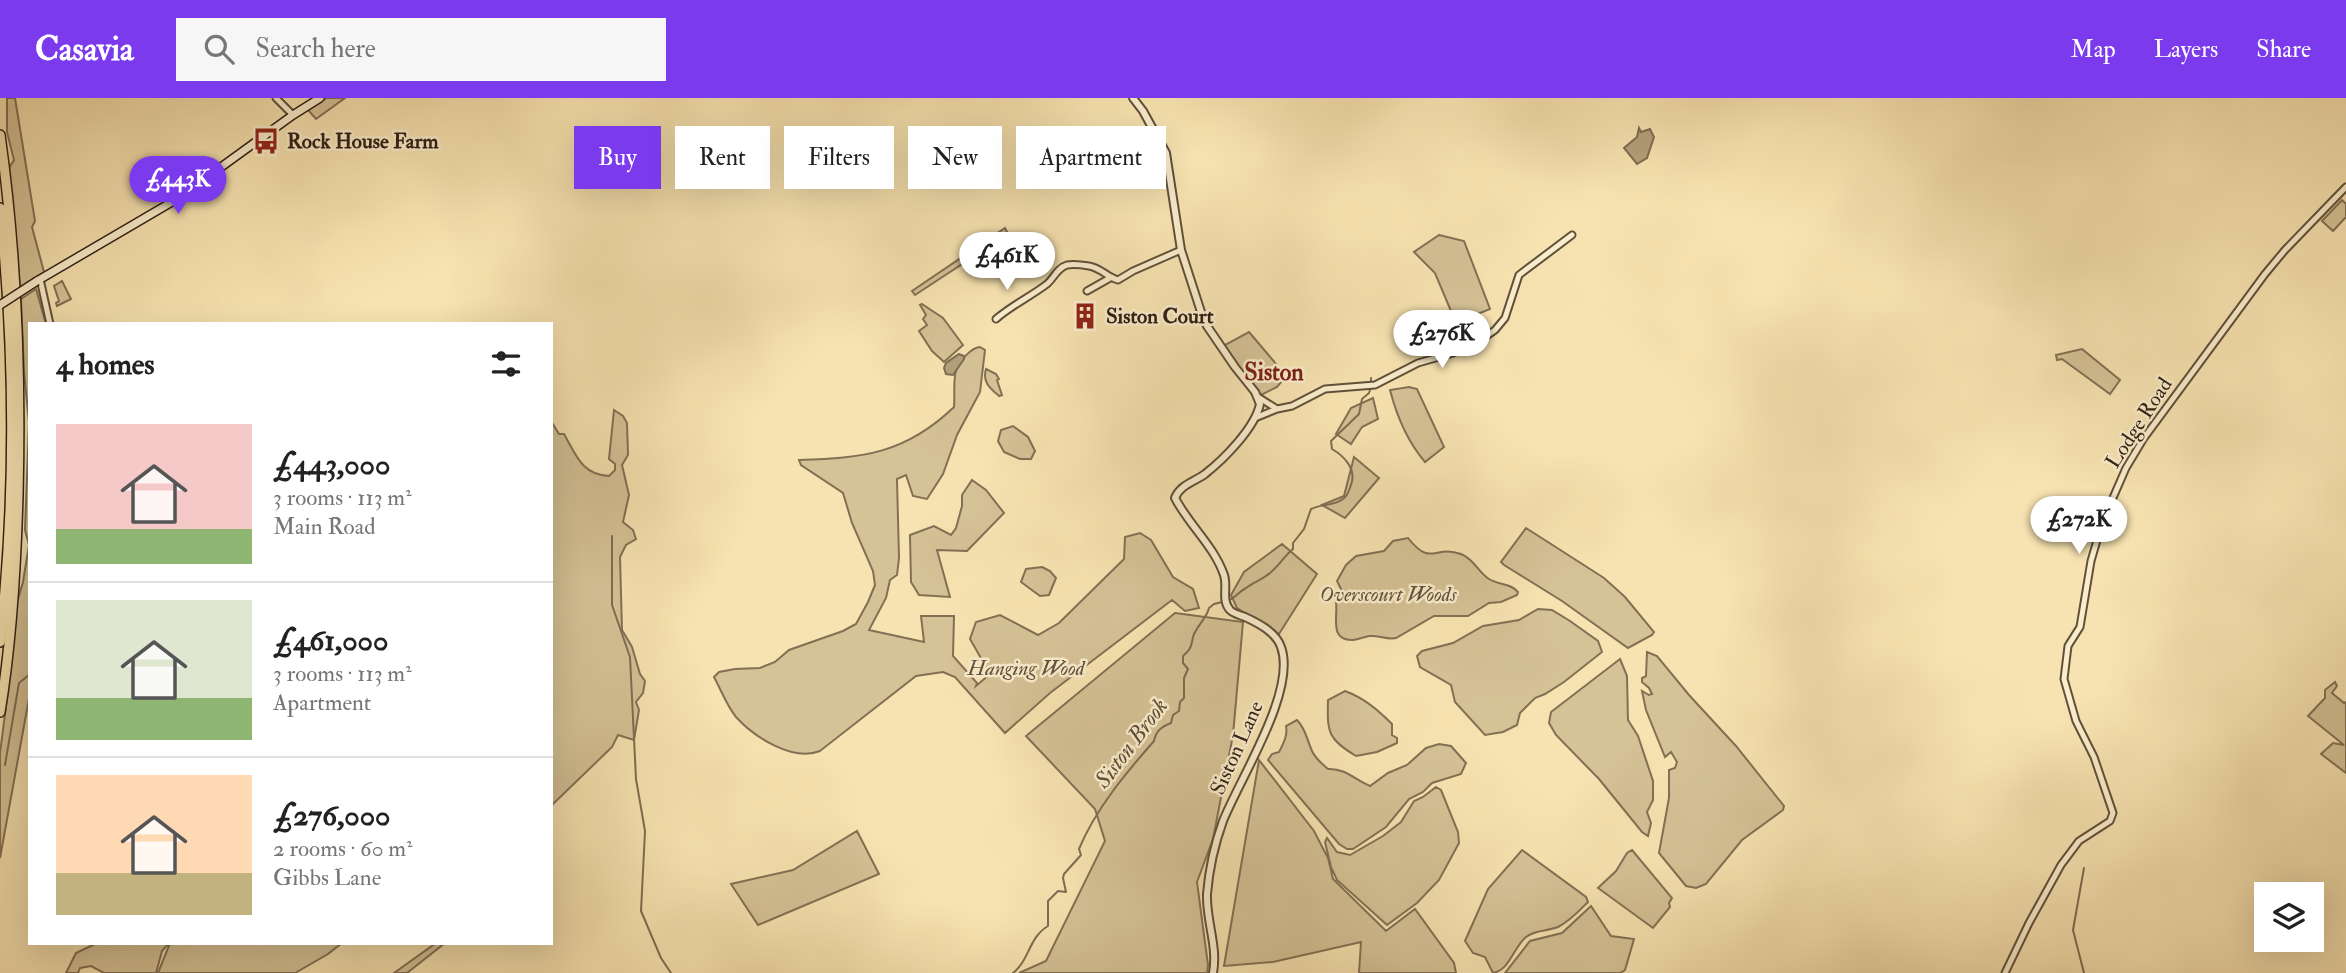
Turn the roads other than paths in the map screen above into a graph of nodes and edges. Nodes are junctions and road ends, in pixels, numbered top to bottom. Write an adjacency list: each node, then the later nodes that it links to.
1 (276, 98): 4 (street)
2 (320, 98): 4 (main road)
3 (1133, 98): 9 (street)
4 (293, 115): 11 (main road)
5 (0, 135): 20 (highway)
6 (2346, 187): 22 (street, Lodge Road)
7 (0, 208): 19 (highway)
8 (1572, 235): 17 (street)
9 (1181, 250): 10 (street); 16 (street)
10 (1110, 278): 12 (street); 14 (street)
11 (38, 280): 13 (main road, bridge); 15 (street)
12 (1087, 291)
13 (0, 305)
14 (996, 319)
15 (49, 322)
16 (1258, 397): 17 (street); 18 (street)
17 (1277, 409): 18 (street)
18 (1255, 418): 21 (street, Siston Lane)
19 (0, 642)
20 (0, 712)
21 (1213, 973)
22 (2005, 973)

